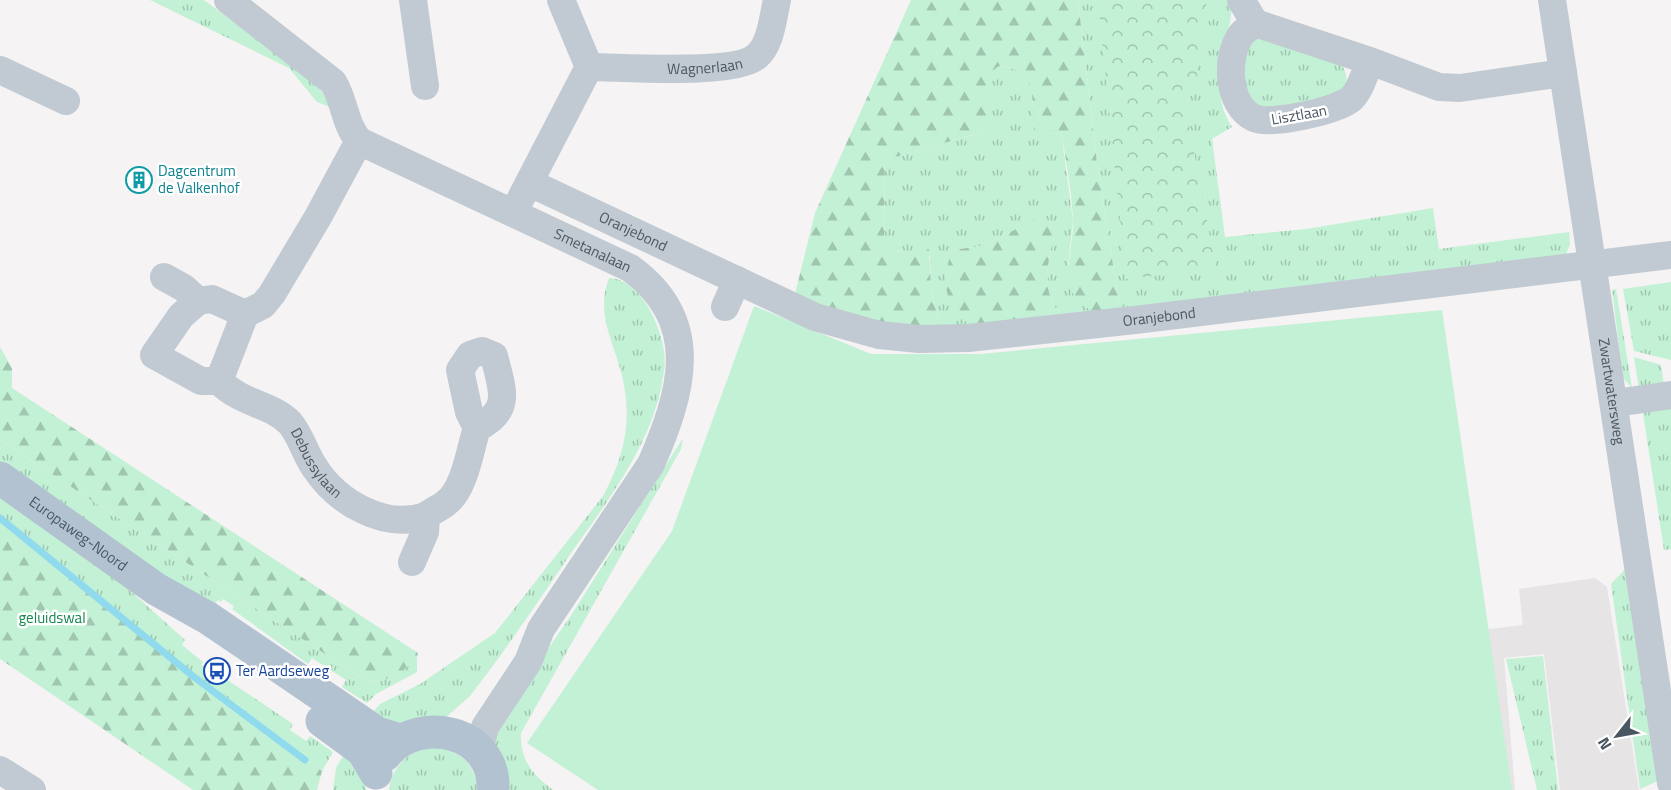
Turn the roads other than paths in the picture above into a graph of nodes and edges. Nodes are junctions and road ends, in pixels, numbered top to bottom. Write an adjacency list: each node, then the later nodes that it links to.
1 (228, 0): 13 (street)
2 (413, 0): 11 (street)
3 (561, 0): 8 (street)
4 (777, 0): 8 (street, Wagnerlaan)
5 (1552, 0): 10 (street, Zwartwatersweg)
6 (1248, 12): 7 (street, Lisztlaan); 7 (street, Lisztlaan)
7 (1370, 61): 10 (street, Lisztlaan)
8 (589, 67): 14 (street)
9 (0, 70): 12 (street)
10 (1563, 73): 19 (street, Zwartwatersweg)
11 (425, 86)
12 (66, 101)
13 (359, 141): 15 (street, Smetanalaan); 24 (street)
14 (530, 183): 15 (street); 16 (street, Oranjebond)
15 (513, 213): 18 (street, Smetanalaan)
16 (624, 227): 18 (street); 21 (street, Oranjebond)
17 (1671, 255): 19 (street, Oranjebond)
18 (610, 257): 33 (street, Smetanalaan)
19 (1592, 266): 21 (street, Oranjebond); 27 (street, Zwartwatersweg)
20 (164, 278): 22 (street)
21 (737, 280): 23 (street)
22 (198, 301): 24 (street); 25 (street, Debussylaan)
23 (725, 308)
24 (245, 314): 25 (street)
25 (219, 381): 30 (street, Debussylaan)
26 (1671, 395): 27 (street)
27 (1615, 403): 39 (street, Zwartwatersweg)
28 (477, 428): 30 (street)
29 (0, 478): 32 (main road, Europaweg-Noord)
30 (426, 516): 31 (street)
31 (412, 562)
32 (156, 589): 35 (main road, Europaweg-Noord); 38 (main road, Europaweg-Noord)
33 (541, 629): 34 (street, Smetanalaan); 36 (street, Smetanalaan)
34 (447, 731): 35 (main road); 36 (main road)
35 (400, 740): 38 (main road)
36 (479, 751): 41 (main road)
37 (0, 770): 40 (street)
38 (375, 781)
39 (1671, 783)
40 (32, 790)
41 (494, 790)

